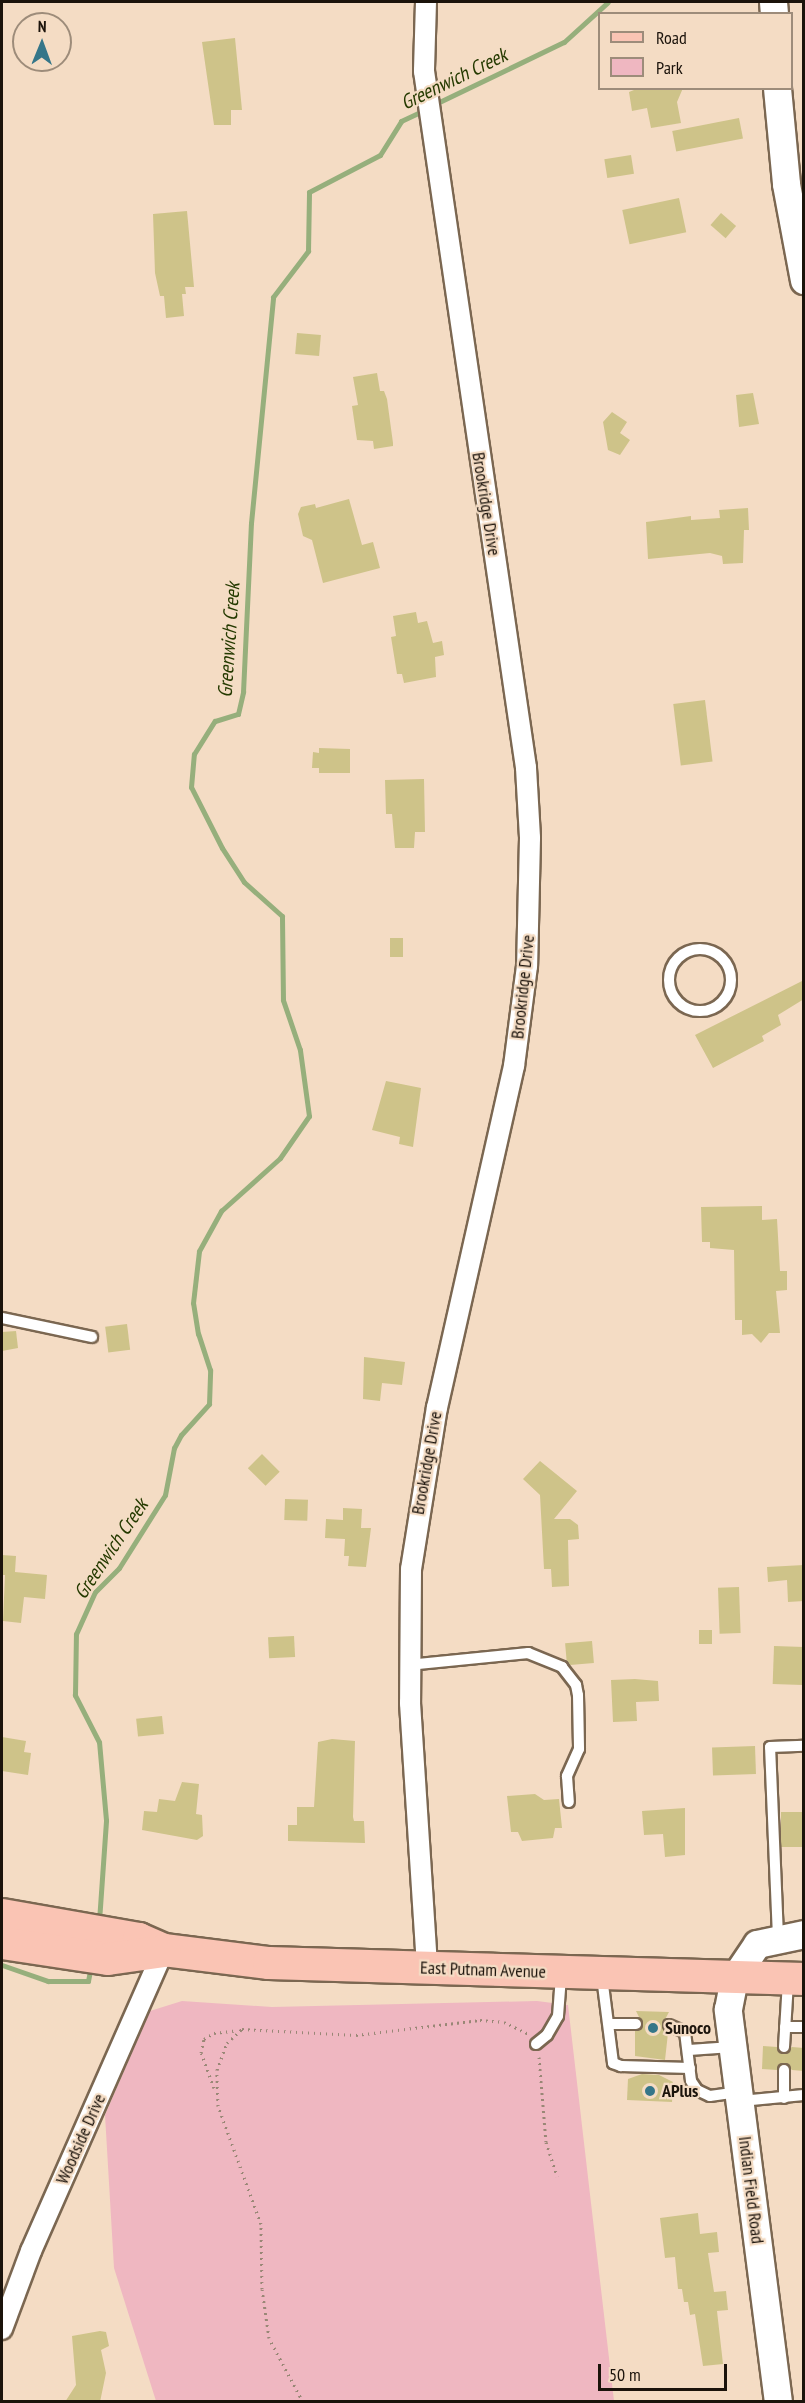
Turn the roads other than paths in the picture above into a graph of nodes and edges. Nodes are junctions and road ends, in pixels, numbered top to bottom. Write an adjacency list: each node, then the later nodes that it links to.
1 (426, 2): 7 (street, Brookridge Drive)
2 (777, 90): 3 (main road)
3 (804, 280)
4 (668, 982): 4 (lane)
5 (2, 1318): 6 (lane)
6 (92, 1337)
7 (408, 1665): 9 (lane); 15 (street, Brookridge Drive)
8 (804, 1746): 11 (lane)
9 (569, 1802)
10 (2, 1915): 12 (main road, East Putnam Avenue)
11 (791, 1935): 18 (main road)
12 (75, 1941): 13 (main road, East Putnam Avenue); 14 (main road, East Putnam Avenue)
13 (2, 1943)
14 (164, 1950): 15 (main road, East Putnam Avenue); 34 (street, Woodside Drive)
15 (427, 1968): 16 (main road, East Putnam Avenue)
16 (561, 1972): 17 (main road, East Putnam Avenue); 25 (lane)
17 (601, 1973): 18 (main road, East Putnam Avenue); 20 (lane)
18 (734, 1978): 19 (main road, East Putnam Avenue); 26 (main road, Indian Field Road)
19 (796, 1979): 23 (lane)
20 (609, 2024): 21 (lane); 29 (lane)
21 (636, 2024)
22 (669, 2025): 28 (lane)
23 (785, 2027): 24 (lane); 27 (lane)
24 (804, 2027)
25 (536, 2044)
26 (732, 2047): 28 (lane); 32 (main road, Indian Field Road)
27 (784, 2047)
28 (689, 2050): 29 (lane)
29 (690, 2068): 32 (lane)
30 (784, 2070): 33 (lane)
31 (804, 2095): 33 (lane)
32 (739, 2097): 33 (lane); 35 (main road, Indian Field Road)
33 (784, 2098)
34 (2, 2329)
35 (778, 2402)

